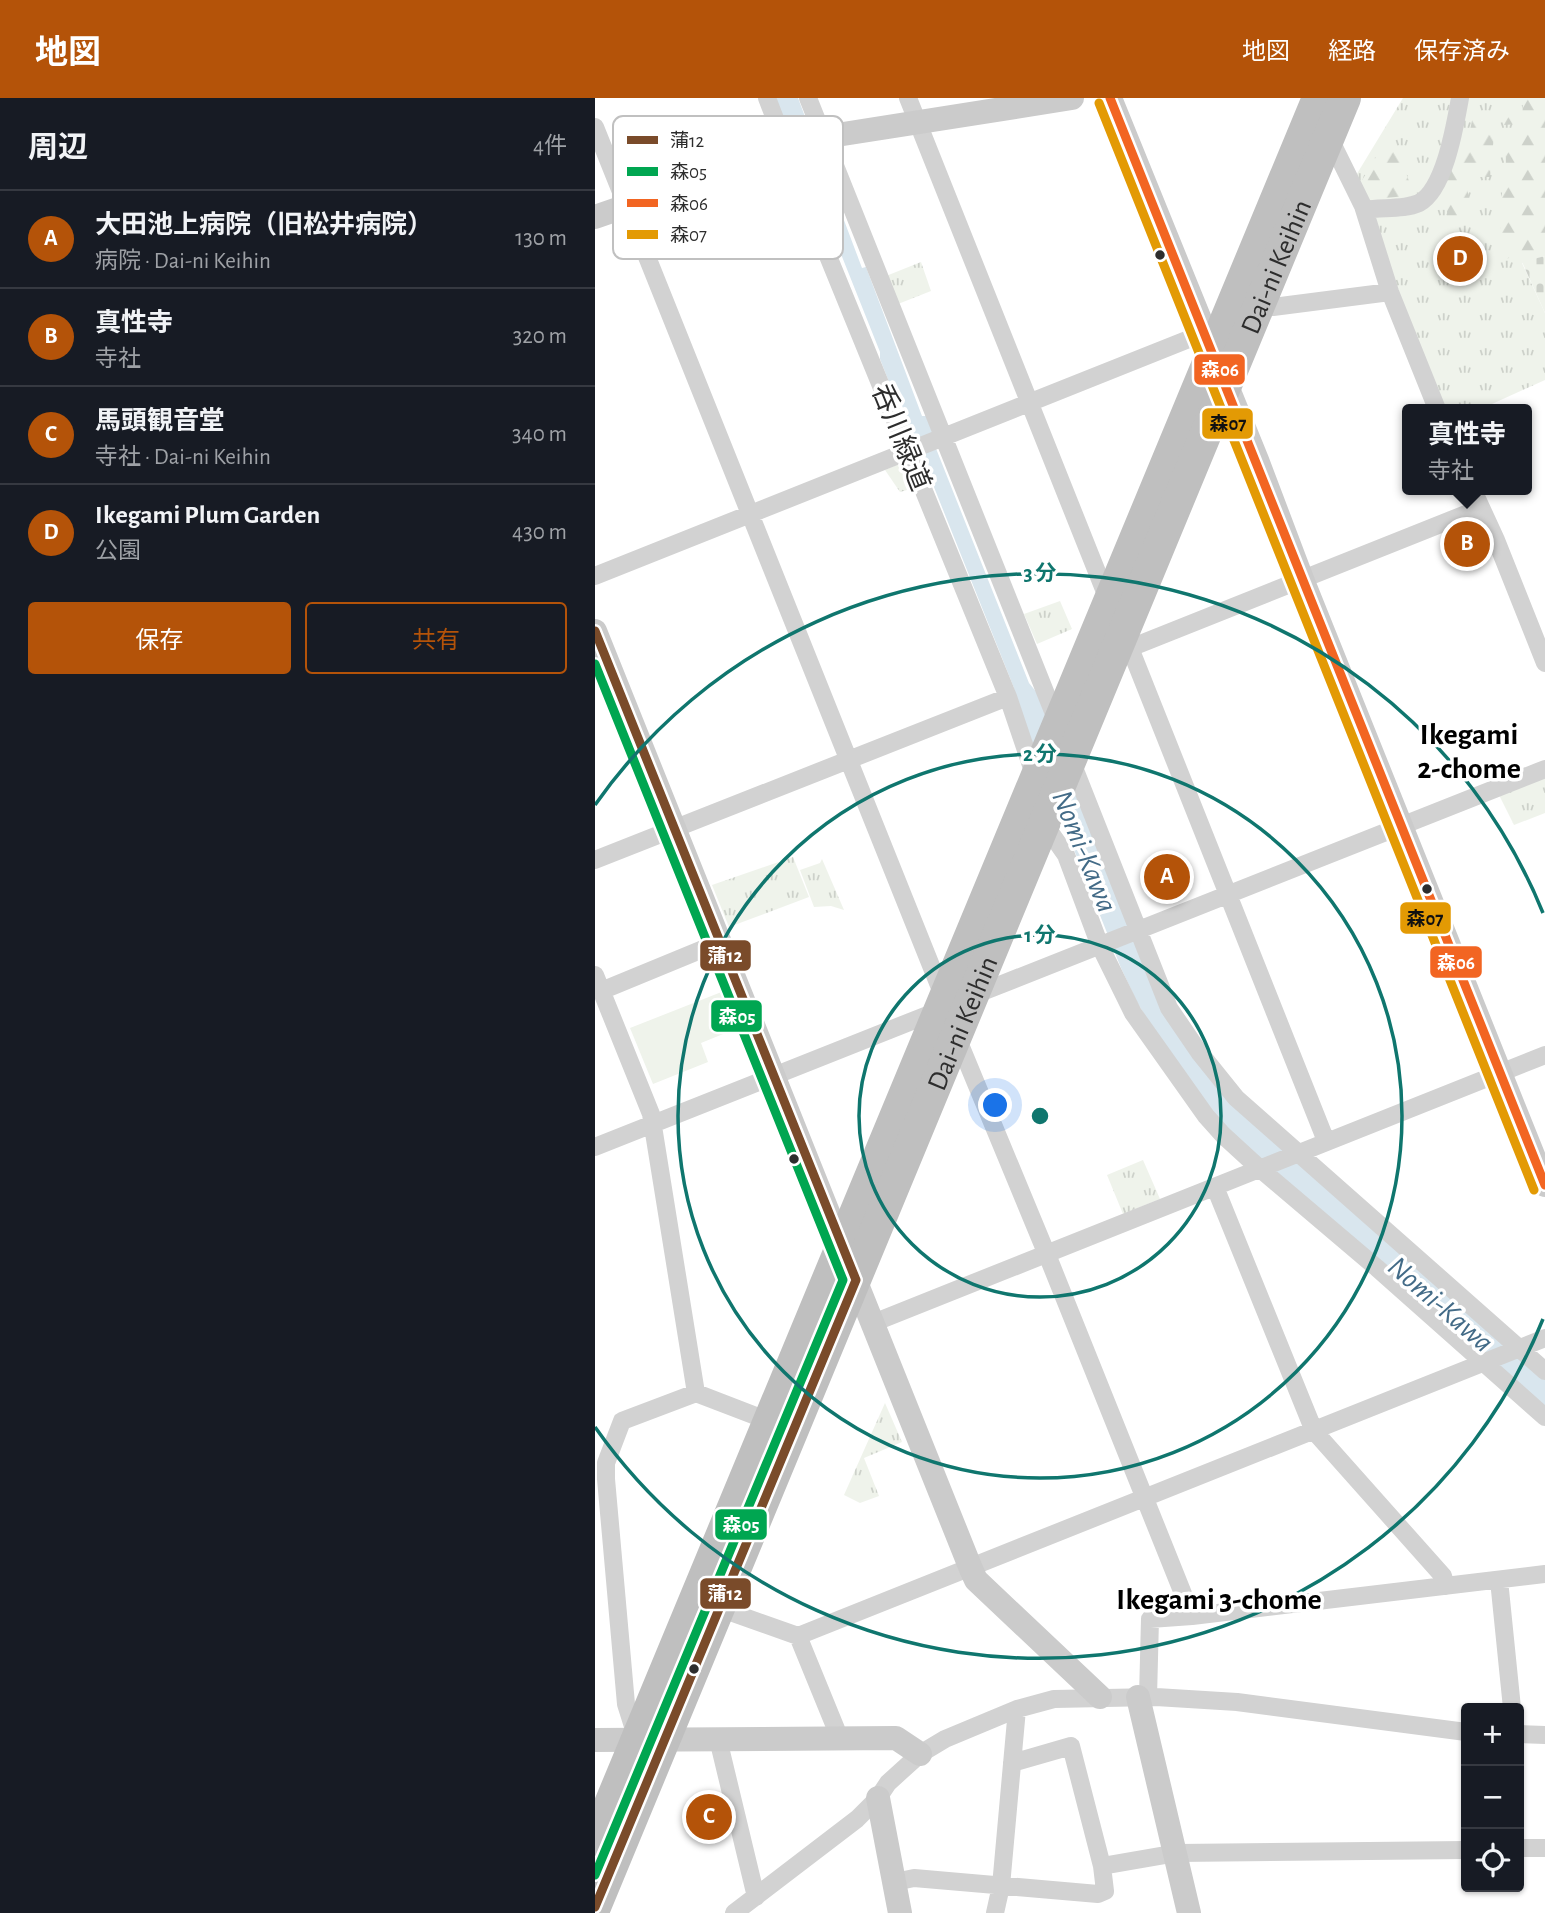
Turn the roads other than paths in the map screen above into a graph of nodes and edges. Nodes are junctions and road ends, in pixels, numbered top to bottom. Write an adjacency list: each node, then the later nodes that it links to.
1 (767, 98): 9 (street, 呑川緑道)
2 (808, 98): 10 (street)
3 (908, 98): 11 (street)
4 (1072, 98): 11 (street)
5 (1110, 98): 24 (street)
6 (1318, 98): 24 (highway, Dai-ni Keihin)
7 (1345, 98): 14 (highway, Dai-ni Keihin)
8 (1460, 98): 17 (street)
9 (775, 116)
10 (814, 116)
11 (918, 122): 13 (street); 26 (street)
12 (595, 127): 15 (street)
13 (843, 134)
14 (1328, 135): 17 (street); 23 (highway, Dai-ni Keihin)
15 (613, 173)
16 (843, 193): 28 (street)
17 (1365, 210): 22 (street)
18 (613, 211): 19 (street)
19 (595, 217)
20 (648, 259): 32 (street)
21 (829, 259): 29 (street, 呑川緑道)
22 (1390, 292): 23 (street); 27 (street)
23 (1259, 301): 25 (highway, Dai-ni Keihin)
24 (1208, 343): 25 (street); 26 (street); 35 (highway, Dai-ni Keihin)
25 (1225, 383): 34 (street); 37 (highway, Dai-ni Keihin)
26 (1030, 402): 28 (street); 35 (street)
27 (1435, 404)
28 (940, 437): 29 (street); 40 (street)
29 (910, 450): 32 (street); 39 (street, 呑川緑道)
30 (1475, 495): 31 (street)
31 (1481, 508): 34 (street); 38 (street)
32 (752, 514): 33 (street); 41 (street)
33 (595, 576)
34 (1302, 579): 37 (street); 45 (street)
35 (1109, 602): 40 (highway, Dai-ni Keihin)
36 (595, 631): 46 (street)
37 (1124, 646): 42 (highway, Dai-ni Keihin); 48 (street)
38 (1545, 663)
39 (1007, 697): 41 (street); 42 (street, 呑川緑道)
40 (1057, 728): 42 (highway, Dai-ni Keihin)
41 (849, 760): 46 (street); 53 (street)
42 (1053, 767): 44 (highway, Dai-ni Keihin); 49 (street, 呑川緑道); 53 (highway, Dai-ni Keihin)
43 (1545, 769): 45 (street)
44 (1047, 816): 51 (street); 53 (highway, Dai-ni Keihin)
45 (1401, 825): 48 (street); 55 (street)
46 (674, 828): 47 (street); 50 (street)
47 (595, 860)
48 (1227, 895): 49 (street); 58 (street)
49 (1136, 930): 51 (street); 60 (street, 呑川緑道)
50 (720, 942): 52 (street); 56 (street)
51 (1104, 943): 53 (street); 61 (street)
52 (598, 983): 57 (street)
53 (951, 1009): 56 (street); 64 (highway, Dai-ni Keihin); 65 (street); 66 (highway, Dai-ni Keihin)
54 (1545, 1055): 55 (street)
55 (1500, 1071): 58 (street); 62 (street)
56 (773, 1076): 57 (street); 64 (street)
57 (652, 1124): 59 (street); 72 (street)
58 (1326, 1141): 60 (street)
59 (595, 1147)
60 (1296, 1153): 61 (street); 69 (street, 呑川緑道)
61 (1262, 1167): 63 (street); 70 (street)
62 (1545, 1185)
63 (1215, 1187): 65 (street); 75 (street)
64 (842, 1243): 66 (street); 74 (highway, Dai-ni Keihin)
65 (1047, 1253): 67 (street); 77 (street)
66 (856, 1280): 67 (street); 82 (highway, Dai-ni Keihin)
67 (873, 1323): 78 (street)
68 (1545, 1338): 69 (street)
69 (1518, 1349): 70 (street); 71 (street, 呑川緑道)
70 (1485, 1362): 73 (street); 75 (street)
71 (1545, 1371)
72 (696, 1393): 74 (street); 76 (street)
73 (1545, 1417)
74 (769, 1421): 93 (highway, Dai-ni Keihin)
75 (1314, 1431): 77 (street); 81 (street)
76 (601, 1478): 93 (street)
77 (1145, 1498): 78 (street); 83 (street)
78 (971, 1569): 84 (street); 85 (street)
79 (1545, 1574): 80 (street)
80 (1499, 1580): 81 (street); 87 (street)
81 (1446, 1586): 83 (street)
82 (719, 1608): 84 (street); 93 (highway, Dai-ni Keihin)
83 (1192, 1616): 86 (street)
84 (798, 1636): 92 (street)
85 (1100, 1697): 86 (street); 88 (street)
86 (1143, 1698): 89 (street); 103 (street)
87 (1511, 1703)
88 (1017, 1709): 96 (street); 97 (street)
89 (1461, 1732)
90 (1524, 1734): 91 (street)
91 (1545, 1735)
92 (836, 1738): 94 (street); 96 (street)
93 (651, 1739): 94 (street); 95 (street); 99 (highway, Dai-ni Keihin); 108 (highway, Dai-ni Keihin)
94 (718, 1739): 107 (street)
95 (595, 1740)
96 (920, 1754): 98 (street)
97 (1012, 1763): 104 (street); 106 (street)
98 (879, 1798): 105 (street); 107 (street)
99 (595, 1840)
100 (1524, 1848): 101 (street)
101 (1545, 1848)
102 (1461, 1850): 103 (street)
103 (1177, 1853): 104 (street); 112 (street)
104 (1102, 1866): 106 (street)
105 (895, 1882): 106 (street); 110 (street)
106 (1001, 1886): 111 (street)
107 (756, 1897): 109 (street)
108 (595, 1907)
109 (734, 1913)
110 (900, 1913)
111 (996, 1913)
112 (1189, 1913)

